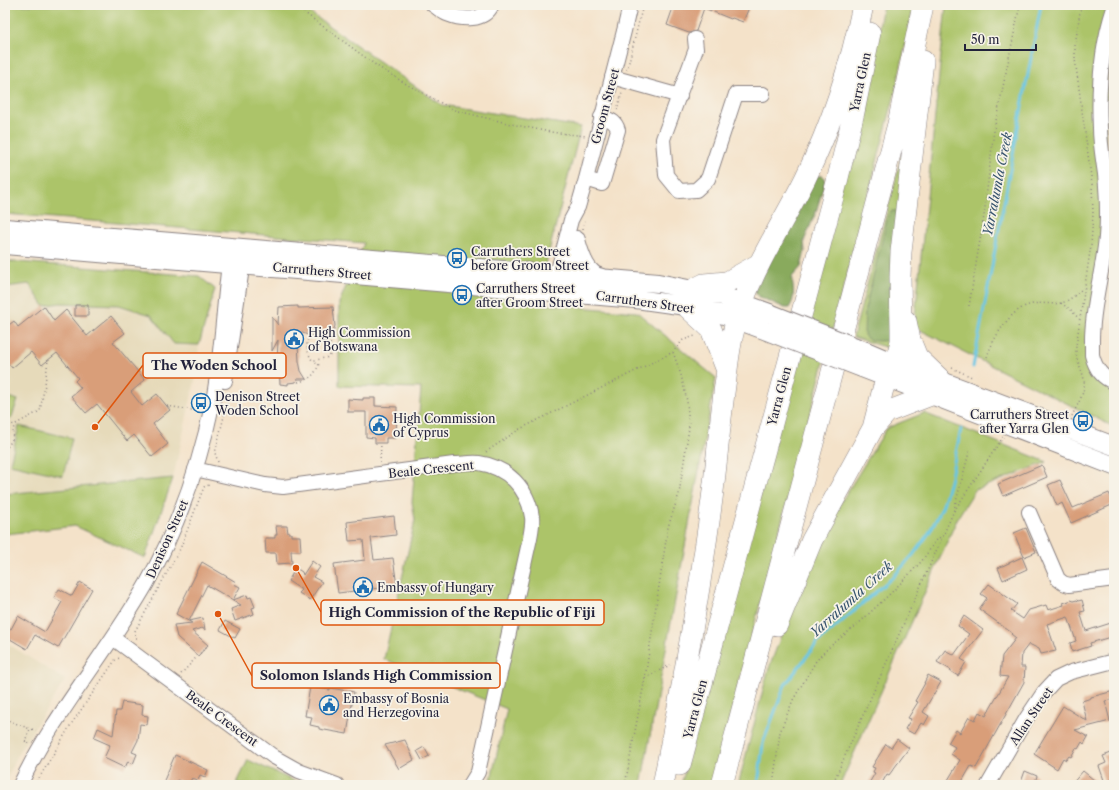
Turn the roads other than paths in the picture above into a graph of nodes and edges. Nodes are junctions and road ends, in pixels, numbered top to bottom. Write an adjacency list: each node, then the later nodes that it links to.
1 (433, 5): 2 (street)
2 (492, 5)
3 (630, 5): 10 (street, Groom Street)
4 (863, 5): 21 (highway)
5 (876, 5): 46 (highway, Yarra Glen)
6 (923, 5): 40 (highway)
7 (928, 5): 26 (highway)
8 (1114, 8): 30 (street)
9 (695, 39): 12 (street)
10 (619, 78): 12 (street); 13 (street, Groom Street)
11 (763, 94): 12 (street)
12 (680, 96)
13 (608, 119): 14 (street, Groom Street); 14 (street)
14 (586, 179): 15 (street, Groom Street)
15 (582, 211): 17 (street, Groom Street); 24 (street, Groom Street)
16 (5, 228): 19 (main road, Carruthers Street)
17 (580, 235): 23 (main road); 24 (street, Groom Street)
18 (5, 245): 22 (main road)
19 (216, 246): 20 (main road, Carruthers Street); 22 (street)
20 (258, 249): 22 (street); 24 (main road, Carruthers Street)
21 (759, 264): 25 (highway); 27 (highway)
22 (234, 273): 24 (main road, Carruthers Street); 35 (street, Denison Street); 35 (street, Denison Street)
23 (602, 278): 24 (main road, Carruthers Street); 25 (main road, Carruthers Street)
24 (562, 280): 25 (main road, Carruthers Street)
25 (690, 297): 27 (main road, Carruthers Street); 28 (highway)
26 (901, 301): 29 (highway); 31 (highway)
27 (739, 311): 28 (highway); 29 (main road, Carruthers Street, bridge); 29 (main road, Carruthers Street, bridge)
28 (727, 369): 45 (highway)
29 (891, 370): 31 (main road, Carruthers Street); 32 (highway)
30 (1114, 382)
31 (935, 387): 32 (highway); 33 (main road, Carruthers Street); 34 (main road, Carruthers Street)
32 (873, 428): 40 (highway)
33 (1114, 446)
34 (1114, 466)
35 (200, 470): 38 (street, Denison Street); 44 (street, Beale Crescent)
36 (1029, 512): 37 (street)
37 (1114, 579)
38 (117, 641): 41 (street, Denison Street); 42 (street, Denison Street); 43 (street, Beale Crescent)
39 (1114, 661): 48 (street, Allan Street)
40 (741, 715): 47 (highway)
41 (20, 785)
42 (31, 785)
43 (337, 785)
44 (470, 785)
45 (663, 785)
46 (674, 785)
47 (722, 785)
48 (988, 785)

